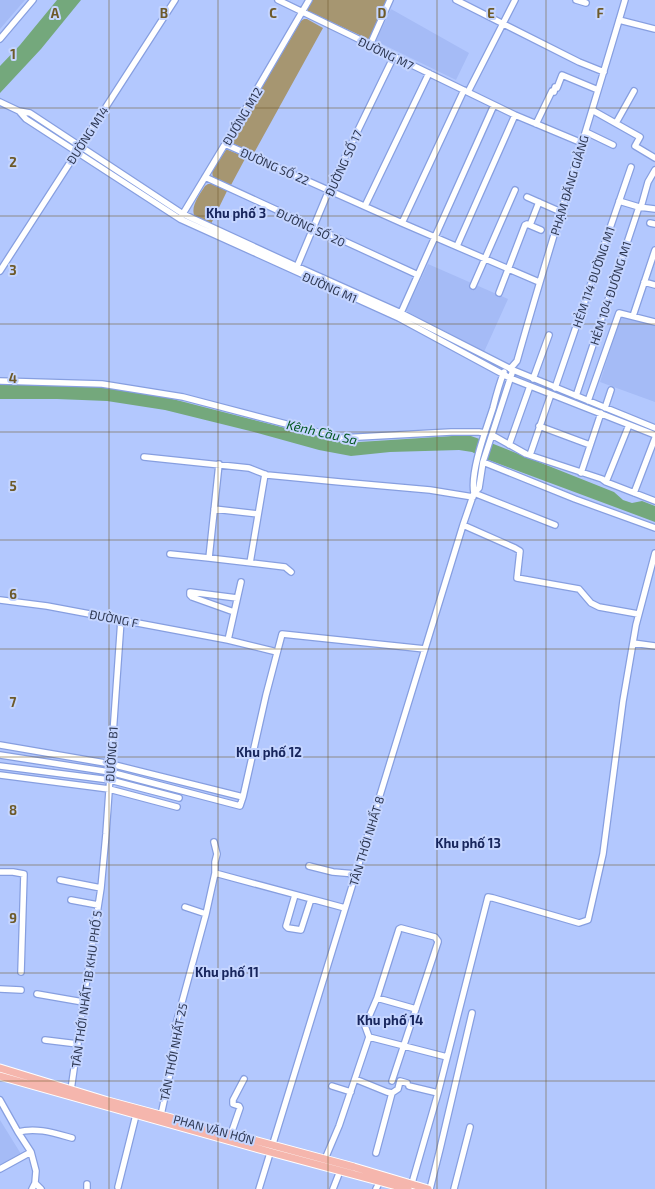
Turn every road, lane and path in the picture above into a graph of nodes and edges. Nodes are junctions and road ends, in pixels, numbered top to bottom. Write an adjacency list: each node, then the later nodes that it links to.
1 (33, 0): 15 (street)
2 (175, 0): 34 (street, ĐƯỜNG M14)
3 (278, 0): 11 (street, ĐƯỜNG M7)
4 (309, 0): 11 (street, ĐƯỚNG M12)
5 (390, 0): 16 (street)
6 (456, 0): 13 (street)
7 (515, 0): 13 (street)
8 (576, 0): 10 (street)
9 (625, 0): 12 (street, PHẠM ĐĂNG GIẢNG)
10 (586, 3)
11 (302, 12): 16 (street, ĐƯỜNG M7); 32 (street, ĐƯỚNG M12)
12 (619, 20): 14 (street); 18 (street, PHẠM ĐĂNG GIẢNG)
13 (504, 24): 18 (street); 21 (street)
14 (655, 29)
15 (0, 39)
16 (370, 45): 17 (street, ĐƯỜNG M7)
17 (394, 56): 19 (street, ĐƯỜNG M7); 40 (street, ĐƯỜNG SỐ 17)
18 (604, 72): 20 (street, PHẠM ĐĂNG GIẢNG)
19 (429, 73): 21 (street, ĐƯỜNG M7); 45 (street)
20 (598, 90): 25 (street, PHẠM ĐĂNG GIẢNG); 29 (street)
21 (466, 91): 24 (street, ĐƯỜNG M7); 50 (street)
22 (634, 91): 28 (street)
23 (0, 102): 26 (street, ĐƯỜNG M1)
24 (494, 105): 27 (street, ĐƯỜNG M7); 54 (street)
25 (592, 110): 28 (street); 30 (street, PHẠM ĐĂNG GIẢNG)
26 (19, 111): 34 (street, ĐƯỜNG M1); 35 (street, ĐƯỜNG M1)
27 (515, 115): 29 (street, ĐƯỜNG M7); 55 (street)
28 (616, 123): 36 (street)
29 (536, 124): 31 (street, ĐƯỜNG M7)
30 (586, 132): 31 (street, PHẠM ĐĂNG GIẢNG); 33 (street)
31 (582, 143): 48 (street, PHẠM ĐĂNG GIẢNG)
32 (225, 144): 39 (street, ĐƯỚNG M12); 40 (street, ĐƯỜNG SỐ 22)
33 (613, 145)
34 (80, 146): 35 (street, ĐƯỜNG M14); 49 (street, ĐƯỜNG M1)
35 (77, 152): 49 (street, ĐƯỜNG M1); 60 (street, ĐƯỜNG M14)
36 (653, 157)
37 (631, 167): 43 (street, HẺM 114 ĐƯỜNG M1)
38 (655, 170): 46 (street, HẺM 104 ĐƯỜNG M1)
39 (204, 177): 49 (street, ĐƯỚNG M12); 52 (street, ĐƯỜNG SỐ 20)
40 (329, 190): 45 (street, ĐƯỜNG SỐ 22); 52 (street, ĐƯỜNG SỐ 17)
41 (515, 190): 57 (street)
42 (527, 197): 44 (street)
43 (619, 201): 46 (street); 77 (street, HẺM 114 ĐƯỜNG M1)
44 (539, 202): 48 (street); 51 (street)
45 (365, 206): 50 (street, ĐƯỜNG SỐ 22)
46 (640, 207): 47 (street); 80 (street, HẺM 104 ĐƯỜNG M1)
47 (655, 209)
48 (561, 212): 62 (street, PHẠM ĐĂNG GIẢNG)
49 (181, 216): 59 (street, ĐƯỜNG M1)
50 (402, 223): 54 (street, ĐƯỜNG SỐ 22)
51 (530, 225): 53 (street); 58 (street)
52 (314, 228): 59 (street, ĐƯỜNG SỐ 17); 61 (street, ĐƯỜNG SỐ 20)
53 (541, 230)
54 (435, 237): 55 (street, ĐƯỜNG SỐ 22); 61 (street)
55 (457, 246): 57 (street, ĐƯỜNG SỐ 22)
56 (655, 250): 63 (street)
57 (485, 258): 58 (street, ĐƯỜNG SỐ 22); 65 (street)
58 (508, 268): 62 (street, ĐƯỜNG SỐ 22); 66 (street)
59 (296, 269): 67 (street, ĐƯỜNG M1)
60 (0, 271)
61 (418, 275): 67 (street)
62 (539, 282): 71 (street, PHẠM ĐĂNG GIẢNG)
63 (644, 282): 64 (street); 68 (street)
64 (655, 285)
65 (473, 286)
66 (499, 293)
67 (400, 316): 71 (street, ĐƯỜNG M1); 72 (street, ĐƯỜNG M1)
68 (633, 316): 69 (street); 81 (street)
69 (655, 322)
70 (549, 335): 74 (street)
71 (510, 369): 72 (street, PHẠM ĐĂNG GIẢNG); 73 (street, PHẠM ĐĂNG GIẢNG); 74 (street, ĐƯỜNG M1)
72 (503, 375): 73 (street, ĐƯỜNG M1); 87 (street, PHẠM ĐĂNG GIẢNG)
73 (510, 378): 76 (street, ĐƯỜNG M1); 88 (street, PHẠM ĐĂNG GIẢNG)
74 (533, 379): 77 (street, ĐƯỜNG M1)
75 (0, 381): 87 (street)
76 (530, 386): 79 (street, ĐƯỜNG M1); 90 (street)
77 (555, 388): 80 (street, ĐƯỜNG M1)
78 (611, 390): 82 (street)
79 (551, 394): 83 (street, ĐƯỜNG M1); 85 (street)
80 (576, 396): 81 (street, ĐƯỜNG M1)
81 (588, 401): 82 (street, ĐƯỜNG M1)
82 (605, 408): 86 (street, ĐƯỜNG M1)
83 (601, 413): 84 (street, ĐƯỜNG M1); 91 (street)
84 (629, 424): 89 (street, ĐƯỜNG M1); 98 (street)
85 (539, 426): 91 (street); 92 (street)
86 (655, 428)
87 (485, 433): 94 (street, PHẠM ĐĂNG GIẢNG)
88 (492, 435): 90 (street); 94 (street, PHẠM ĐĂNG GIẢNG)
89 (655, 436): 99 (street)
90 (510, 445): 92 (street)
91 (590, 445): 96 (street)
92 (530, 455): 96 (street)
93 (144, 457): 95 (street)
94 (480, 461): 100 (street, TÂN THỚI NHẤT 8); 106 (street)
95 (219, 464): 97 (street); 102 (street)
96 (581, 473): 98 (street)
97 (265, 474): 100 (street); 103 (street)
98 (606, 482): 99 (street)
99 (634, 493): 101 (street)
100 (474, 495): 104 (street, TÂN THỚI NHẤT 8); 105 (street)
101 (655, 501)
102 (214, 509): 103 (street); 109 (street)
103 (258, 514): 110 (street)
104 (463, 525): 116 (street); 121 (street, TÂN THỚI NHẤT 8)
105 (555, 525)
106 (655, 528)
107 (655, 553): 116 (street)
108 (170, 554): 109 (street)
109 (209, 558): 110 (street)
110 (250, 563): 111 (street)
111 (290, 572)
112 (241, 582): 113 (street)
113 (237, 598): 115 (street); 115 (street)
114 (0, 600): 117 (street, ĐƯỜNG F)
115 (234, 612): 118 (street)
116 (638, 614): 119 (street)
117 (121, 620): 118 (street, ĐƯỜNG F); 125 (street, ĐƯỜNG B1)
118 (228, 640): 122 (street, ĐƯỜNG F)
119 (632, 642): 120 (street); 160 (street)
120 (655, 646)
121 (425, 649): 122 (street); 138 (street, TÂN THỚI NHẤT 8)
122 (277, 652): 131 (street)
123 (0, 745): 125 (street)
124 (0, 755): 127 (street)
125 (111, 764): 127 (street, ĐƯỜNG B1); 131 (street)
126 (0, 766): 129 (street)
127 (110, 772): 129 (street, ĐƯỜNG B1); 131 (street)
128 (0, 775): 130 (street)
129 (110, 780): 130 (street, ĐƯỜNG B1); 132 (street)
130 (109, 789): 133 (street); 140 (street, ĐƯỜNG B1)
131 (243, 797)
132 (179, 798)
133 (177, 807)
134 (214, 842): 137 (street, TÂN THỚI NHẤT 25)
135 (309, 866): 138 (street)
136 (0, 872): 148 (street)
137 (215, 873): 141 (street); 147 (street, TÂN THỚI NHẤT 25)
138 (356, 874): 146 (street, TÂN THỚI NHẤT 8)
139 (60, 880): 140 (street)
140 (101, 888): 144 (street, TÂN THỚI NHẤT 1B KHU PHỐ 5)
141 (295, 895): 142 (street); 142 (street)
142 (311, 899): 146 (street)
143 (71, 900): 144 (street)
144 (98, 905): 153 (street, TÂN THỚI NHẤT 1B KHU PHỐ 5)
145 (185, 907): 147 (street)
146 (345, 908): 178 (street, TÂN THỚI NHẤT 8)
147 (206, 914): 173 (street, TÂN THỚI NHẤT 25)
148 (21, 972)
149 (0, 988): 150 (street)
150 (21, 990)
151 (37, 994): 153 (street)
152 (377, 998): 154 (street); 154 (street); 156 (street)
153 (83, 1002): 158 (street, TÂN THỚI NHẤT 1B KHU PHỐ 5)
154 (416, 1009): 159 (street)
155 (472, 1013): 193 (street)
156 (369, 1037): 159 (street); 164 (street)
157 (45, 1040): 158 (street)
158 (78, 1044): 167 (street, TÂN THỚI NHẤT 1B KHU PHỐ 5)
159 (403, 1046): 160 (street); 165 (street)
160 (446, 1057): 170 (street)
161 (0, 1068): 167 (main road, PHAN VĂN HỚN)
162 (0, 1076): 172 (main road, PHAN VĂN HỚN)
163 (244, 1079): 176 (street)
164 (355, 1079): 168 (street); 169 (street)
165 (392, 1081)
166 (332, 1086): 168 (street)
167 (71, 1090): 173 (main road, PHAN VĂN HỚN)
168 (351, 1092): 181 (street)
169 (392, 1093): 170 (street); 180 (street)
170 (438, 1093): 186 (street)
171 (0, 1100): 175 (street)
172 (136, 1115): 178 (main road, PHAN VĂN HỚN); 187 (street)
173 (161, 1115): 176 (main road, PHAN VĂN HỚN)
174 (470, 1127): 194 (street)
175 (18, 1132): 177 (street); 179 (street)
176 (231, 1134): 178 (main road, PHAN VĂN HỚN)
177 (72, 1138)
178 (271, 1149): 181 (main road, PHAN VĂN HỚN); 183 (main road, PHAN VĂN HỚN); 190 (street, TÂN THỚI NHẤT 8)
179 (31, 1152): 182 (street); 185 (street)
180 (376, 1153)
181 (325, 1159): 186 (main road, PHAN VĂN HỚN)
182 (0, 1169)
183 (340, 1171): 184 (main road, PHAN VĂN HỚN); 191 (street)
184 (380, 1181): 186 (main road, PHAN VĂN HỚN); 192 (street)
185 (34, 1182): 188 (street); 189 (street)
186 (410, 1186): 193 (main road, PHAN VĂN HỚN)
187 (118, 1187)
188 (32, 1189)
189 (41, 1189)
190 (259, 1189)
191 (333, 1189)
192 (376, 1189)
193 (429, 1189)
194 (454, 1189)

